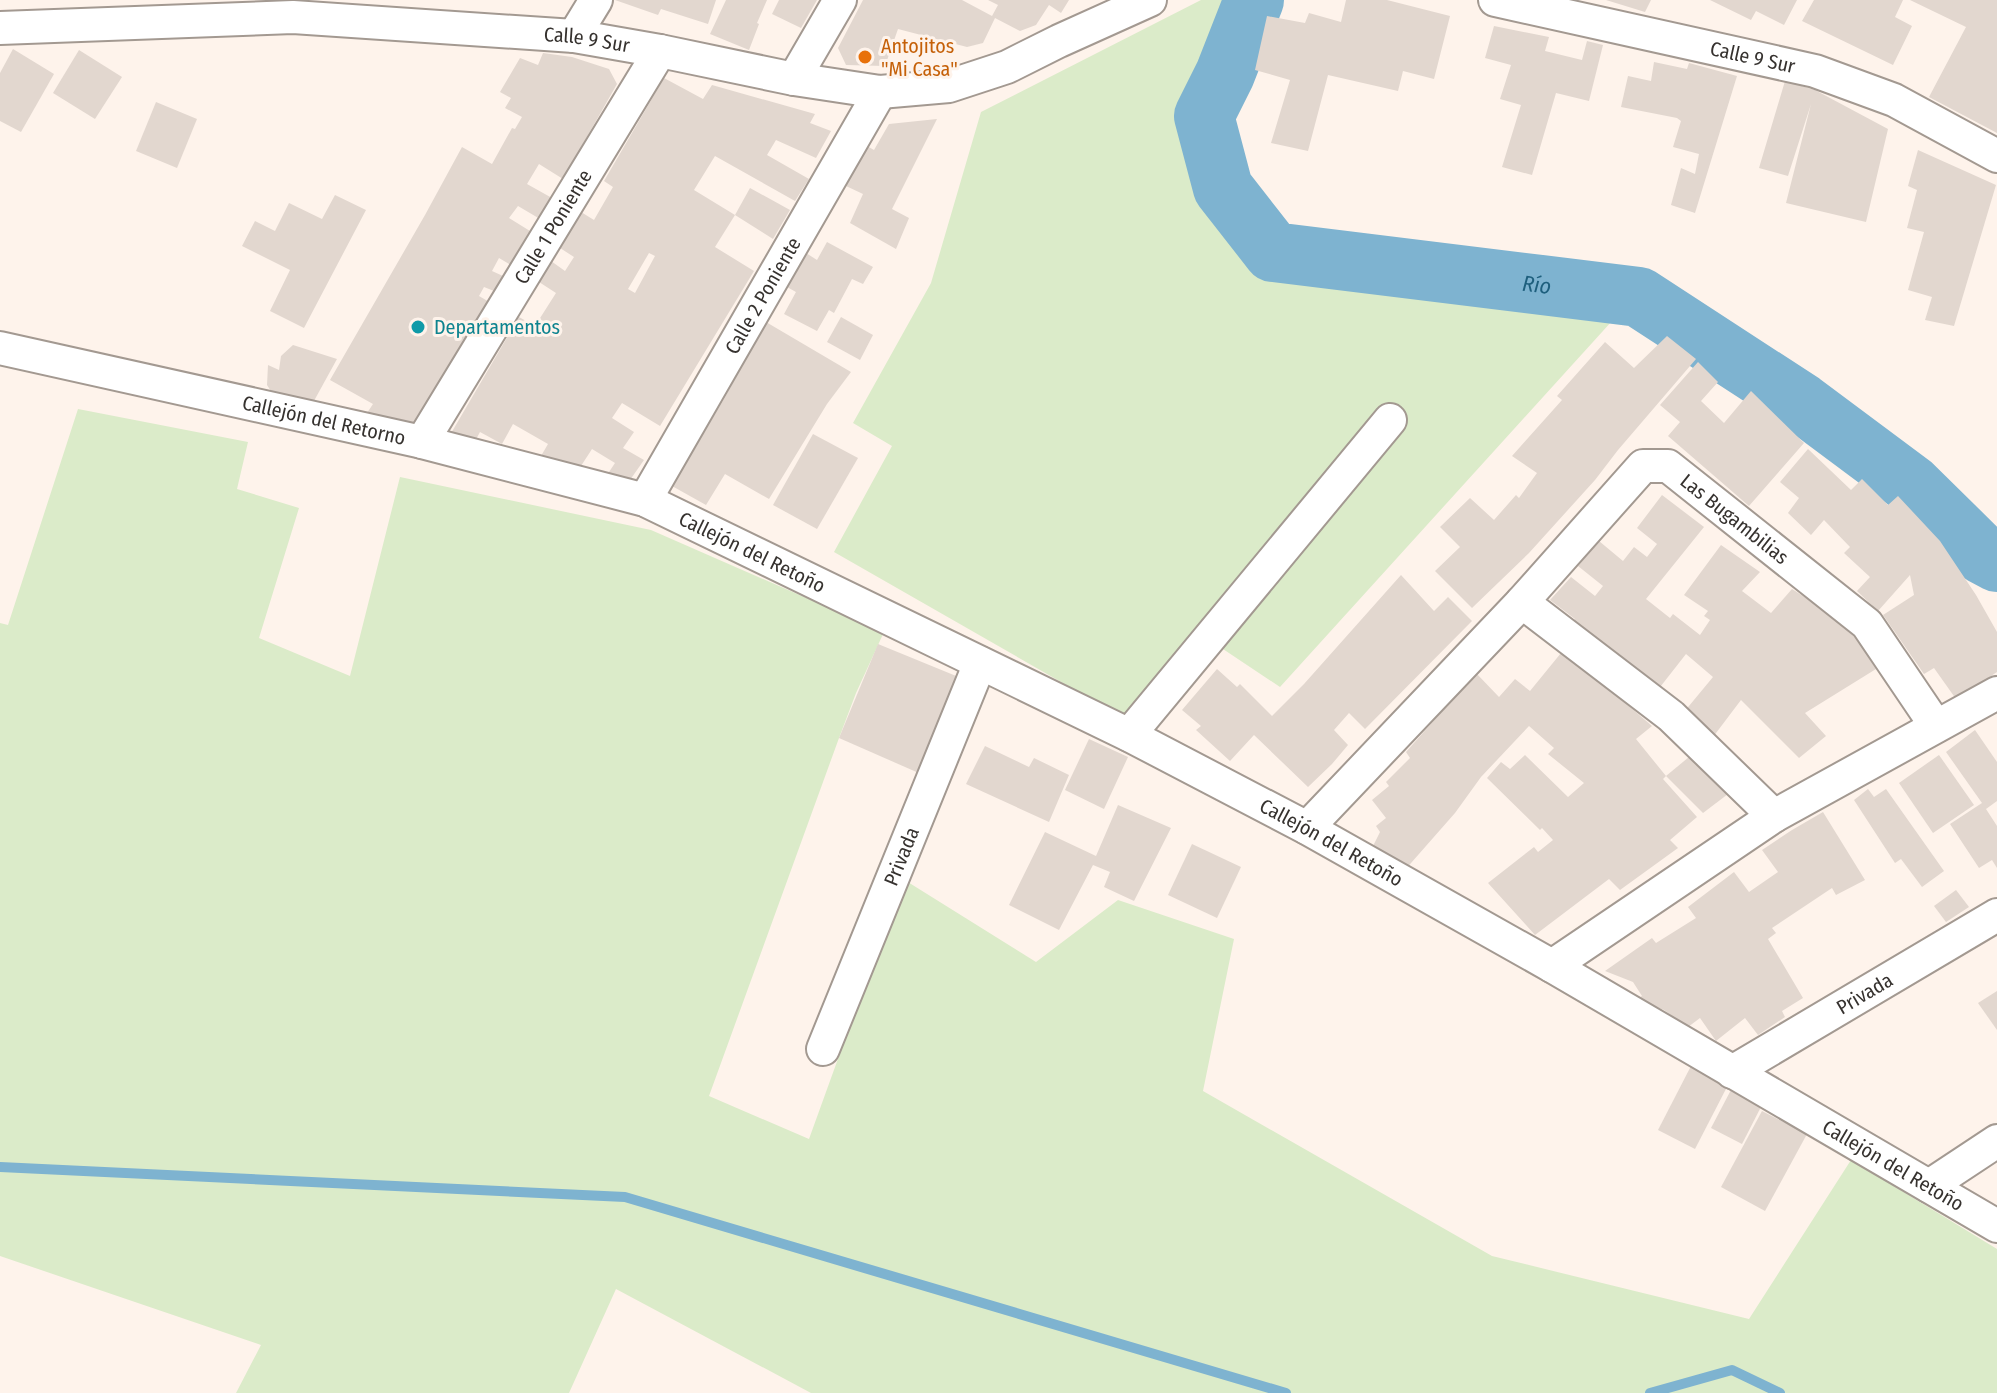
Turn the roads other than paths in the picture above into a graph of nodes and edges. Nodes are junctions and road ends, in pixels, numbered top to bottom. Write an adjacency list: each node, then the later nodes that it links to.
1 (596, 0): 8 (street)
2 (840, 0): 11 (street)
3 (1085, 0): 9 (street)
4 (1150, 0): 9 (street, Calle 9 Sur)
5 (1495, 0): 13 (street, Calle 9 Sur)
6 (295, 8): 7 (street, Calle 9 Sur); 8 (street, Calle 9 Sur)
7 (0, 28)
8 (574, 36): 10 (street, Calle 9 Sur)
9 (1059, 41): 12 (street, Calle 9 Sur)
10 (660, 51): 11 (street, Calle 9 Sur); 16 (street, Calle 1 Poniente)
11 (794, 79): 12 (street, Calle 9 Sur)
12 (880, 92): 17 (street, Calle 2 Poniente)
13 (1997, 156)
14 (0, 348): 16 (street, Callejón del Retorno)
15 (1390, 420): 22 (street)
16 (422, 442): 17 (street, Callejón del Retorno)
17 (645, 500): 19 (street, Callejón del Retoño)
18 (1522, 602): 21 (street, Las Bugambilias); 23 (street); 24 (street, Las Bugambilias)
19 (980, 663): 22 (street, Callejón del Retoño); 27 (street, Privada)
20 (1997, 693): 21 (street)
21 (1936, 726): 23 (street)
22 (1129, 735): 24 (street, Callejón del Retoño)
23 (1774, 816): 26 (street)
24 (1307, 828): 26 (street, Callejón del Retoño)
25 (1997, 915): 28 (street, Privada)
26 (1552, 966): 28 (street, Callejón del Retoño)
27 (823, 1049)
28 (1732, 1072): 30 (street, Callejón del Retoño)
29 (1997, 1141): 30 (street)
30 (1929, 1186): 31 (street, Callejón del Retoño)
31 (1997, 1226)

